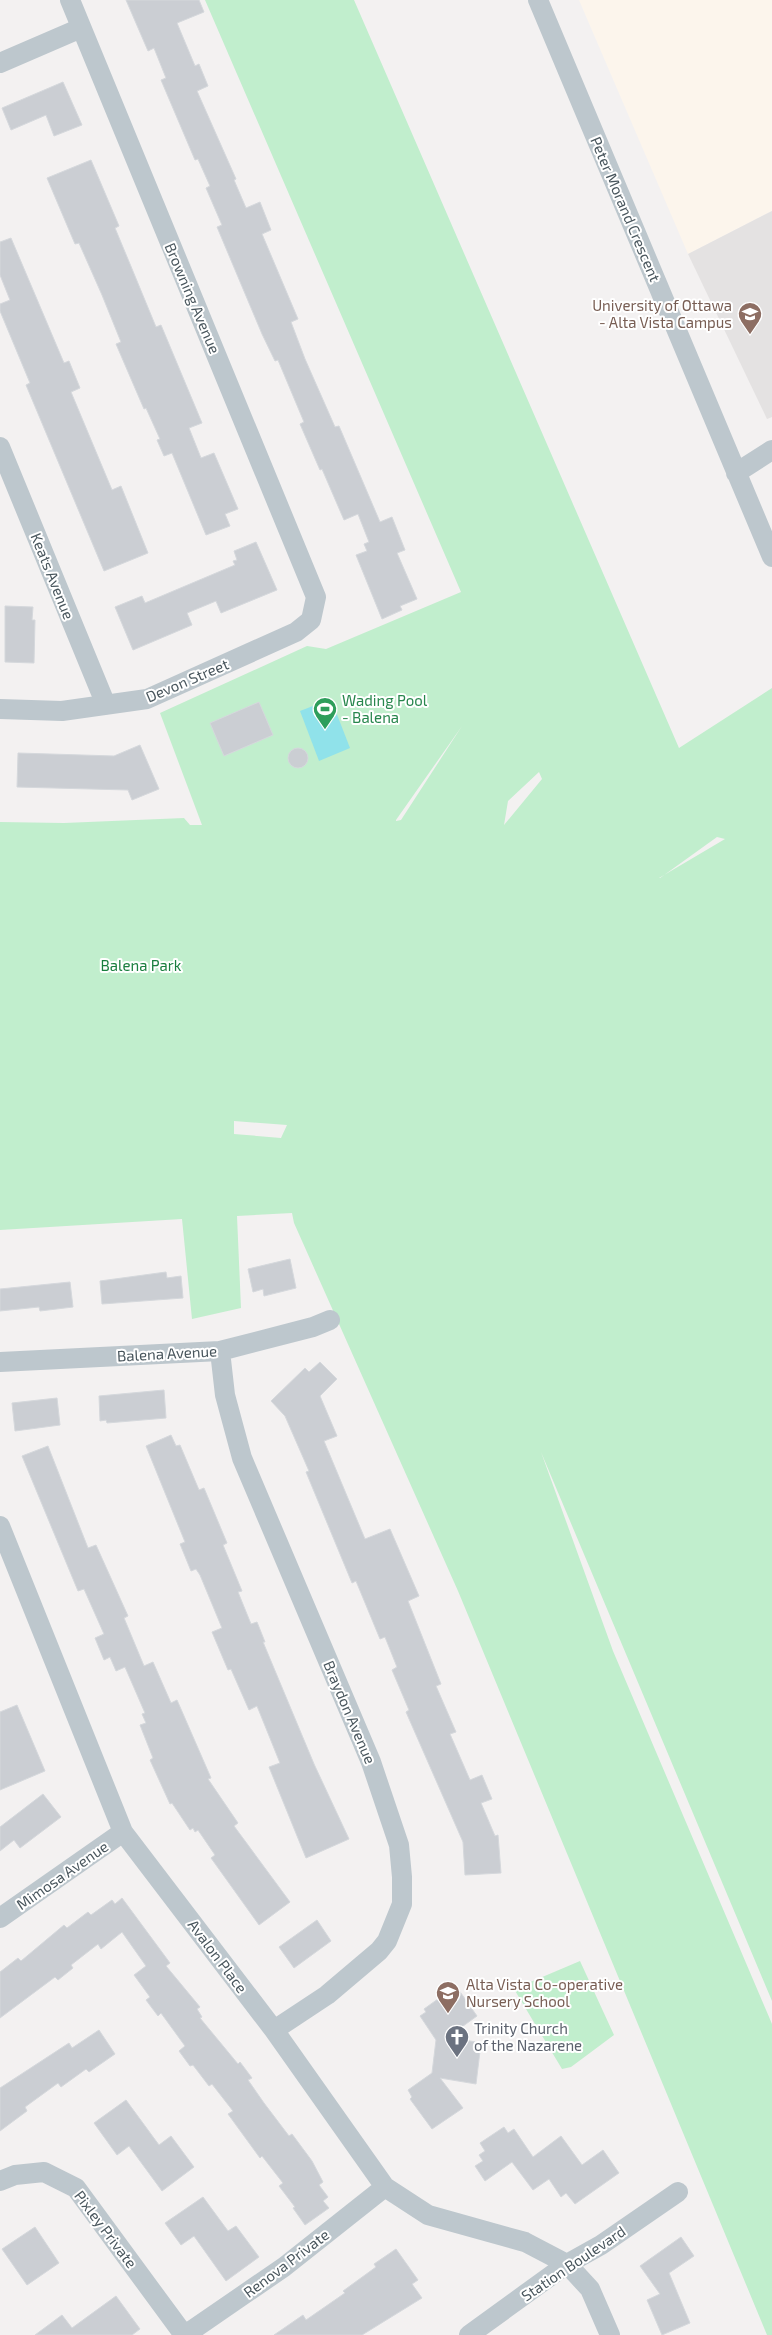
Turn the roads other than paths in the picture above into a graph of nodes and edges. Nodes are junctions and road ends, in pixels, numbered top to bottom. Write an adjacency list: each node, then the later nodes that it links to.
1 (70, 0): 3 (street, Browning Avenue)
2 (538, 0): 8 (street, Peter Morand Crescent)
3 (81, 28): 4 (street); 10 (street, Browning Avenue)
4 (0, 63)
5 (0, 447): 7 (street, Keats Avenue)
6 (772, 450): 8 (street)
7 (4, 468): 11 (street, Keats Avenue)
8 (736, 473): 9 (street, Peter Morand Crescent)
9 (772, 557)
10 (316, 597): 11 (street, Devon Street)
11 (106, 705): 12 (street, Devon Street)
12 (0, 709)
13 (330, 1320): 14 (street, Balena Avenue)
14 (220, 1351): 15 (street, Balena Avenue); 19 (street, Braydon Avenue)
15 (0, 1362)
16 (0, 1526): 17 (street, Avalon Place)
17 (123, 1832): 18 (street, Mimosa Avenue); 19 (street, Avalon Place)
18 (0, 1918)
19 (274, 2030): 21 (street, Avalon Place)
20 (0, 2181): 24 (street, Pixley Private)
21 (384, 2187): 23 (street, Avalon Place); 24 (street, Renova Private)
22 (678, 2192): 23 (street, Station Boulevard)
23 (567, 2264): 25 (street, Station Boulevard); 26 (street, Avalon Place)
24 (185, 2335)
25 (468, 2335)
26 (610, 2335)

